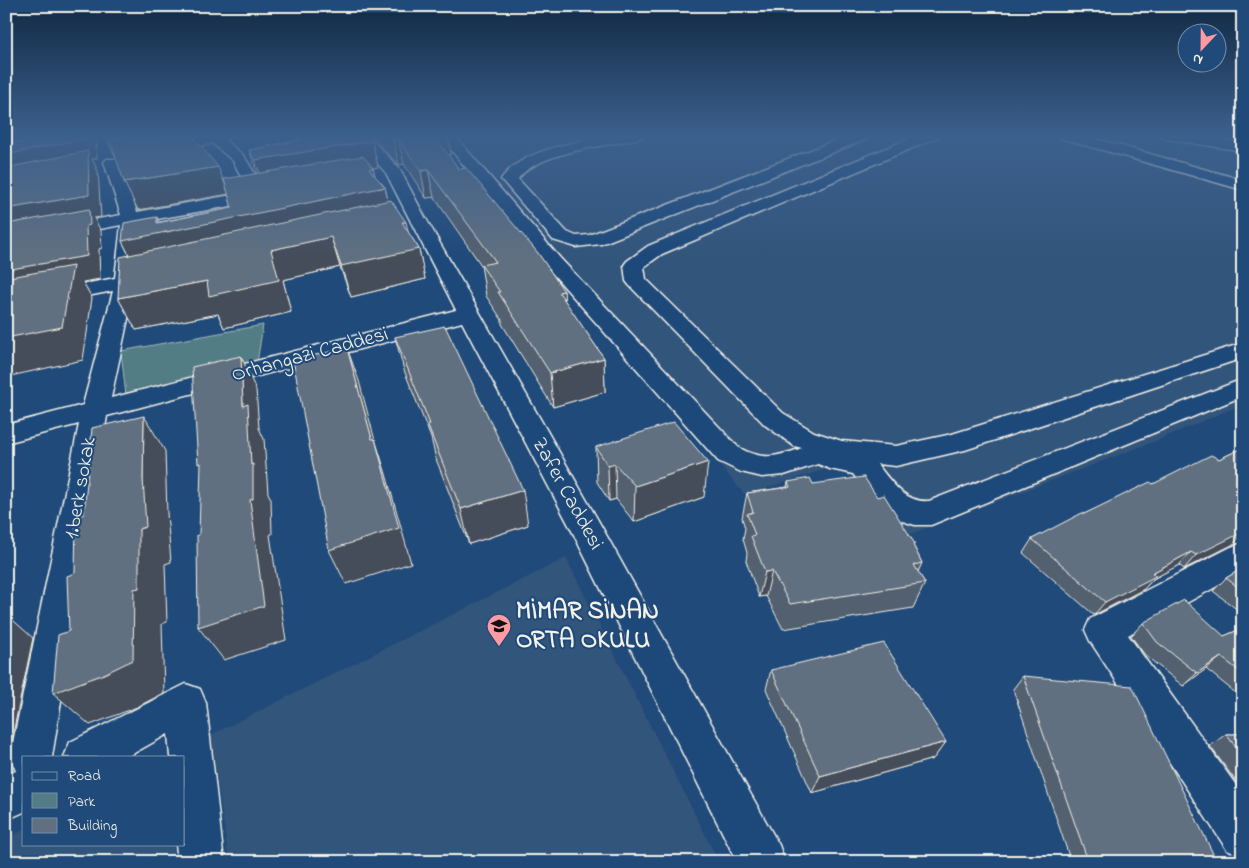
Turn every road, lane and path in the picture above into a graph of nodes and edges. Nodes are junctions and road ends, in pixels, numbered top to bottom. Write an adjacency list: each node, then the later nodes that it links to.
1 (112, 176): 13 (street)
2 (248, 176): 12 (street)
3 (385, 176): 19 (street, Zafer Caddesi)
4 (480, 176): 15 (street)
5 (509, 176): 6 (street)
6 (760, 176)
7 (785, 176): 15 (street)
8 (833, 176): 20 (street)
9 (1212, 176): 10 (street)
10 (1243, 184)
11 (278, 192): 12 (street)
12 (259, 196): 13 (street)
13 (131, 220): 14 (street); 17 (street, 1.berk sokak)
14 (6, 241)
15 (554, 262): 21 (street)
16 (154, 276): 17 (street)
17 (125, 283): 18 (street); 22 (street, 1.berk sokak)
18 (6, 306)
19 (469, 313): 22 (street, Orhangazi Caddesi); 31 (street, Zafer Caddesi)
20 (1243, 350)
21 (1243, 387)
22 (95, 411): 23 (street, Orhangazi Caddesi); 25 (street, 1.berk sokak)
23 (6, 434)
24 (1243, 556): 29 (street)
25 (32, 756)
26 (87, 756): 30 (street)
27 (22, 790): 28 (street)
28 (6, 798)
29 (1243, 834)
30 (201, 862)
31 (762, 862)

